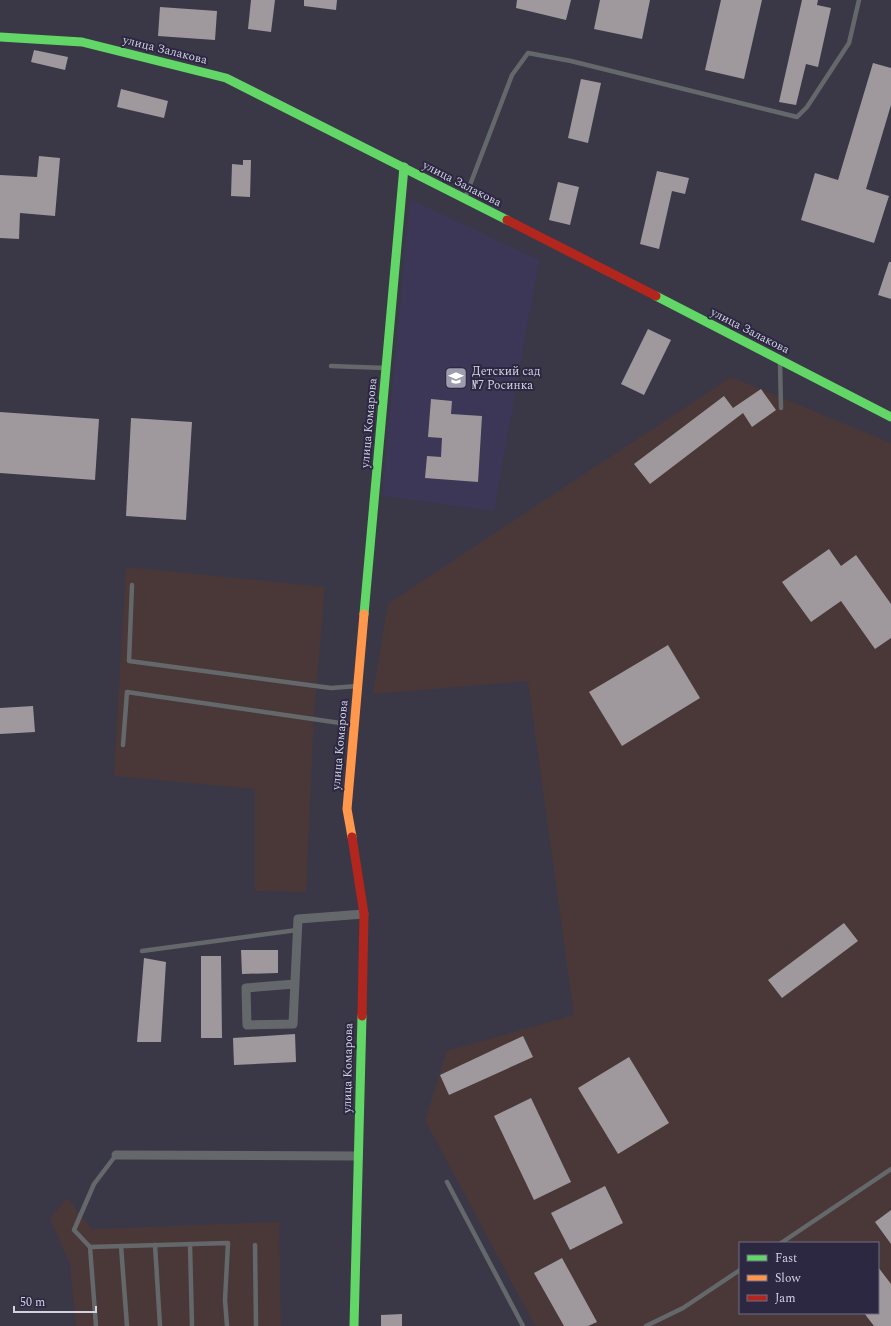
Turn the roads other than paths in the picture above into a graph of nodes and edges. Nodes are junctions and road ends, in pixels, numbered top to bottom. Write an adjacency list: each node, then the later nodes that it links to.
1 (859, 0): 4 (lane)
2 (0, 37): 3 (street, улица Залакова)
3 (404, 167): 4 (street, улица Залакова); 7 (street, улица Комарова)
4 (465, 199): 5 (street, улица Залакова)
5 (780, 360): 8 (lane); 9 (street, улица Залакова)
6 (331, 366): 7 (lane)
7 (386, 368): 11 (street, улица Комарова)
8 (780, 408)
9 (891, 417)
10 (132, 585): 11 (lane)
11 (358, 686): 12 (street, улица Комарова)
12 (354, 726): 13 (lane); 14 (street, улица Комарова)
13 (122, 745)
14 (364, 914): 15 (street); 19 (street, улица Комарова)
15 (298, 930): 16 (lane); 17 (street)
16 (142, 951)
17 (295, 984): 17 (street)
18 (116, 1155): 19 (street); 27 (lane)
19 (358, 1156): 35 (street, улица Комарова)
20 (891, 1169): 22 (lane)
21 (447, 1182): 36 (lane)
22 (782, 1242)
23 (190, 1244): 25 (lane); 32 (lane); 33 (lane)
24 (255, 1244): 34 (lane)
25 (155, 1245): 26 (lane); 31 (lane)
26 (122, 1246): 27 (lane); 30 (lane)
27 (90, 1247): 29 (lane)
28 (739, 1271): 37 (lane)
29 (96, 1326)
30 (127, 1326)
31 (160, 1326)
32 (192, 1326)
33 (227, 1326)
34 (256, 1326)
35 (354, 1326)
36 (523, 1326)
37 (646, 1326)

